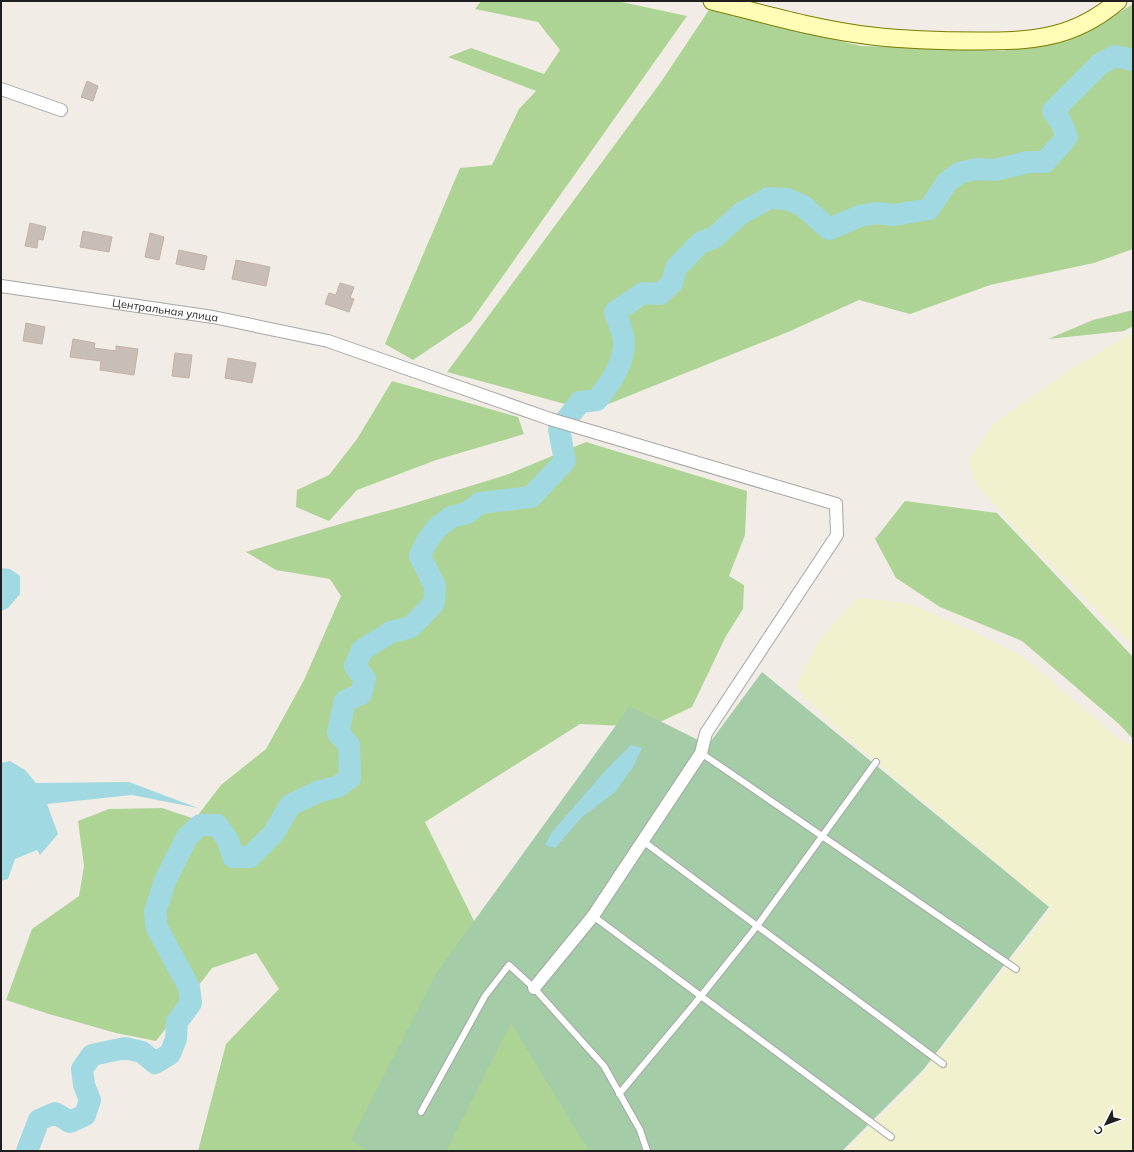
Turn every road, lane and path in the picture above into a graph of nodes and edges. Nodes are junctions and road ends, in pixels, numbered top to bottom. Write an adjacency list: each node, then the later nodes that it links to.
1 (712, 1): 2 (main road)
2 (1118, 1)
3 (1, 89): 4 (street)
4 (61, 110)
5 (1, 286): 6 (street, Центральная улица)
6 (701, 753): 8 (lane); 9 (street)
7 (876, 762): 8 (lane)
8 (822, 836): 11 (lane); 12 (lane)
9 (643, 841): 10 (street); 11 (lane)
10 (593, 916): 13 (street); 14 (lane)
11 (757, 926): 14 (lane); 15 (lane)
12 (1016, 968)
13 (534, 988): 16 (lane); 17 (lane)
14 (701, 996): 16 (lane); 18 (lane)
15 (943, 1064)
16 (619, 1094): 19 (lane)
17 (421, 1112)
18 (891, 1137)
19 (647, 1151)

